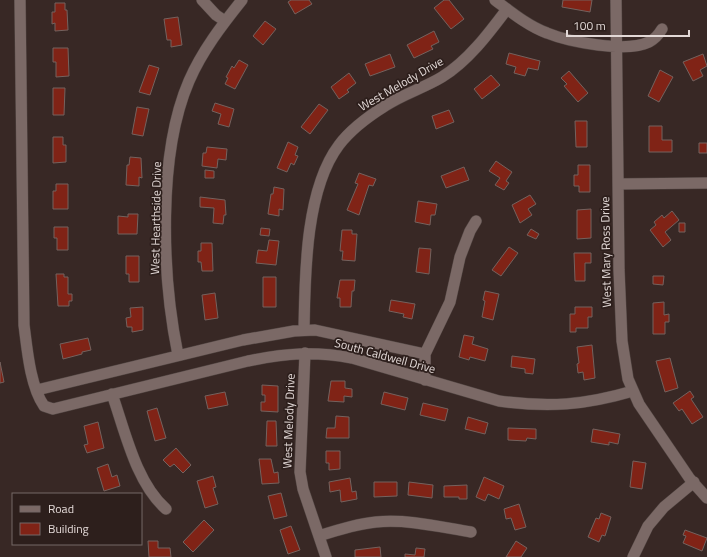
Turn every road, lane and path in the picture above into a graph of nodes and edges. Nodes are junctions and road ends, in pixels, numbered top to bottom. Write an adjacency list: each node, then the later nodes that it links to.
1 (20, 0): 20 (street)
2 (202, 0): 7 (street)
3 (242, 0): 7 (street, West Hearthside Drive)
4 (495, 0): 6 (street)
5 (616, 0): 9 (street, West Mary Ross Drive)
6 (507, 9): 9 (street); 13 (street, West Melody Drive)
7 (225, 21): 16 (street, West Hearthside Drive)
8 (662, 29): 9 (street)
9 (616, 46): 11 (street, West Mary Ross Drive)
10 (707, 183): 11 (street)
11 (618, 184): 18 (street, West Mary Ross Drive)
12 (476, 221): 15 (street)
13 (304, 330): 15 (street, South Caldwell Drive); 16 (street, South Caldwell Drive)
14 (305, 353): 17 (street, South Caldwell Drive); 19 (street, South Caldwell Drive); 25 (street, West Melody Drive)
15 (425, 354): 17 (street)
16 (178, 356): 20 (street, South Caldwell Drive)
17 (425, 380): 18 (street, South Caldwell Drive)
18 (633, 391): 21 (street, West Mary Ross Drive)
19 (112, 394): 20 (street, South Caldwell Drive); 23 (street)
20 (38, 395)
21 (694, 482): 22 (street, West Mary Ross Drive); 27 (street)
22 (707, 498)
23 (166, 509)
24 (471, 532): 25 (street)
25 (319, 536): 26 (street, West Melody Drive)
26 (326, 557)
27 (633, 557)

